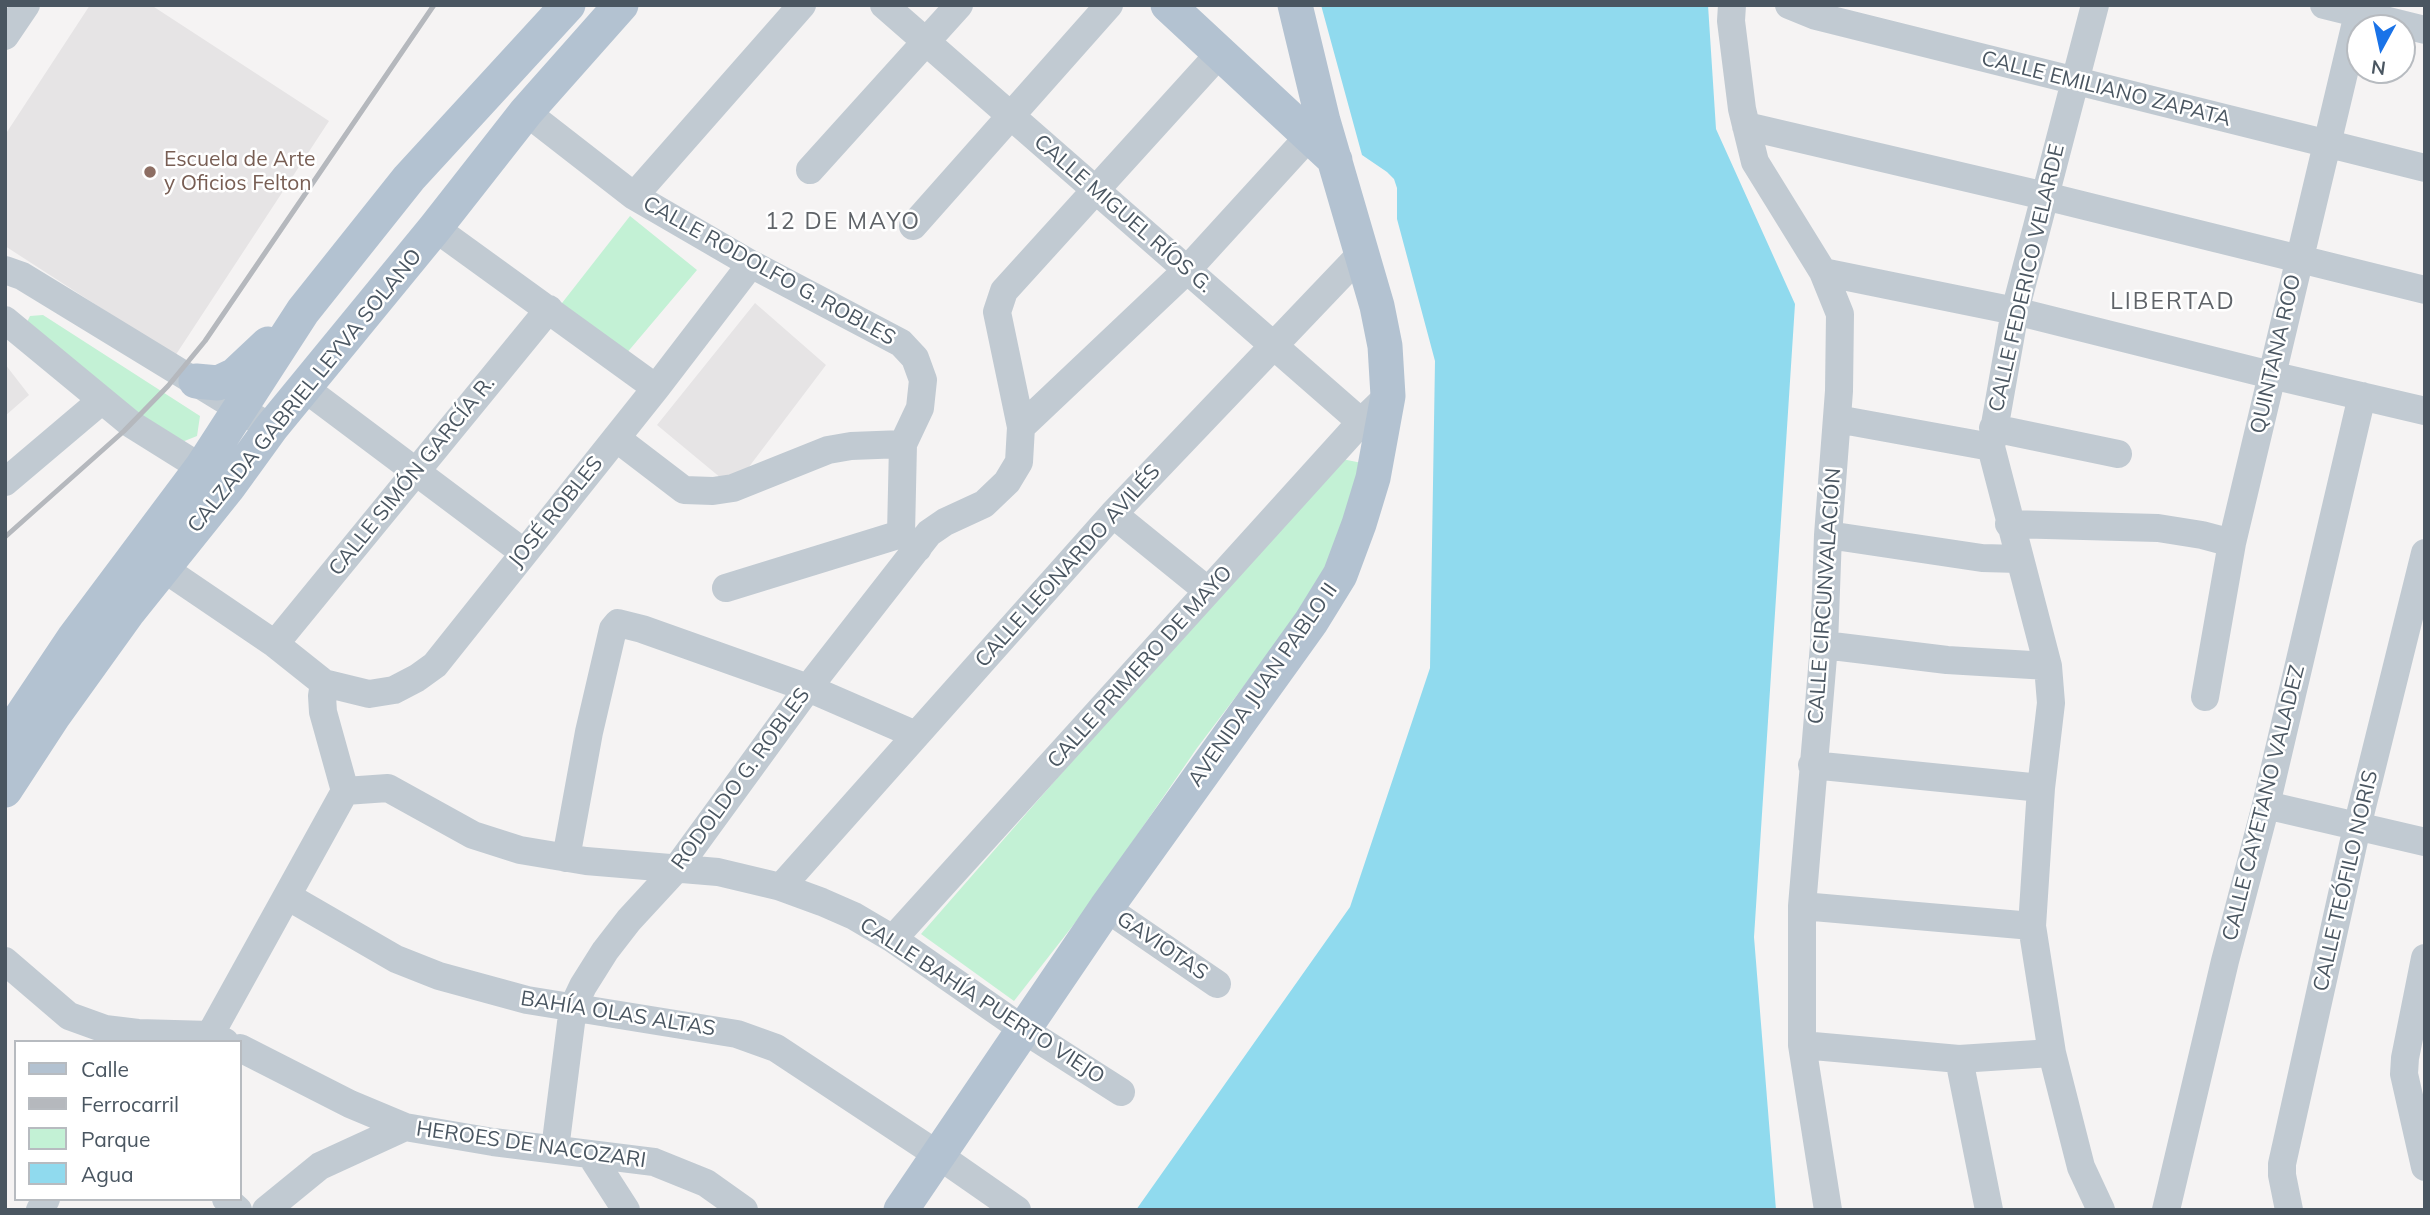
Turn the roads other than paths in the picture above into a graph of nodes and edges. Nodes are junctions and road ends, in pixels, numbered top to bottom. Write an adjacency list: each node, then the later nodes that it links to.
1 (26, 5): 15 (street)
2 (568, 5): 41 (main road, CALZADA GABRIEL LEYVA SOLANO)
3 (621, 5): 20 (main road, CALZADA GABRIEL LEYVA SOLANO)
4 (802, 5): 29 (street)
5 (884, 5): 16 (street, CALLE MIGUEL RÍOS G.)
6 (959, 5): 16 (street)
7 (1109, 5): 21 (street)
8 (1168, 5): 17 (main road)
9 (1296, 5): 23 (main road, AVENIDA JUAN PABLO II)
10 (1732, 5): 22 (street, CALLE CIRCUNVALACIÓN)
11 (1789, 5): 19 (street, CALLE EMILIANO ZAPATA)
12 (2095, 5): 19 (street, CALLE FEDERICO VELARDE)
13 (2324, 5): 14 (street)
14 (2358, 14)
15 (5, 36)
16 (927, 43): 21 (street, CALLE MIGUEL RÍOS G.); 26 (street)
17 (1220, 53): 23 (main road); 27 (street)
18 (2346, 64): 24 (street, QUINTANA ROO)
19 (2074, 82): 24 (street, CALLE EMILIANO ZAPATA); 28 (street, CALLE FEDERICO VELARDE)
20 (526, 112): 29 (street, CALLE RODOLFO G. ROBLES); 31 (main road, CALZADA GABRIEL LEYVA SOLANO)
21 (1011, 114): 27 (street, CALLE MIGUEL RÍOS G.); 30 (street)
22 (1746, 126): 28 (street); 37 (street, CALLE CIRCUNVALACIÓN)
23 (1316, 129): 32 (main road, AVENIDA JUAN PABLO II); 36 (street)
24 (2327, 144): 25 (street, CALLE EMILIANO ZAPATA); 33 (street, QUINTANA ROO)
25 (2425, 168)
26 (810, 170)
27 (1096, 191): 36 (street, CALLE MIGUEL RÍOS G.); 55 (street)
28 (2045, 196): 33 (street); 40 (street, CALLE FEDERICO VELARDE)
29 (634, 197): 34 (street, CALLE RODOLFO G. ROBLES)
30 (913, 226)
31 (435, 228): 39 (street); 46 (main road, CALZADA GABRIEL LEYVA SOLANO)
32 (1363, 252): 43 (street, CALLE LEONARDO AVILÉS); 48 (main road, AVENIDA JUAN PABLO II)
33 (2299, 259): 38 (street); 44 (street, QUINTANA ROO)
34 (751, 264): 47 (street, JOSÉ ROBLES); 59 (street, CALLE RODOLFO G. ROBLES)
35 (5, 270): 45 (street)
36 (1187, 270): 43 (street, CALLE MIGUEL RÍOS G.); 55 (street)
37 (1823, 272): 40 (street); 53 (street, CALLE CIRCUNVALACIÓN)
38 (2425, 290)
39 (549, 309): 47 (street); 61 (street, CALLE SIMÓN GARCÍA R.)
40 (2015, 310): 44 (street); 57 (street, CALLE FEDERICO VELARDE)
41 (303, 311): 45 (main road); 51 (main road, CALZADA GABRIEL LEYVA SOLANO)
42 (5, 320): 50 (street)
43 (1272, 347): 54 (street, CALLE MIGUEL RÍOS G.); 64 (street, CALLE LEONARDO AVILÉS)
44 (2271, 375): 49 (street); 68 (street, QUINTANA ROO)
45 (196, 381): 51 (street)
46 (303, 387): 56 (main road, CALZADA GABRIEL LEYVA SOLANO); 61 (street)
47 (656, 388): 58 (street, JOSÉ ROBLES)
48 (1388, 396): 54 (street, CALLE PRIMERO DE MAYO); 95 (main road, AVENIDA JUAN PABLO II)
49 (2362, 396): 52 (street); 87 (street, CALLE CAYETANO VALADEZ)
50 (102, 400): 62 (street); 63 (street)
51 (241, 408): 56 (street); 62 (main road, CALZADA GABRIEL LEYVA SOLANO)
52 (2425, 411)
53 (1837, 419): 57 (street); 66 (street, CALLE CIRCUNVALACIÓN)
54 (1361, 422): 74 (street, CALLE PRIMERO DE MAYO)
55 (1021, 427): 67 (street, RODOLDO G. ROBLES)
56 (271, 428): 62 (main road, CALZADA GABRIEL LEYVA SOLANO)
57 (1992, 438): 60 (street); 65 (street, CALLE FEDERICO VELARDE)
58 (616, 439): 59 (street); 69 (street, JOSÉ ROBLES)
59 (903, 444): 67 (street, CALLE RODOLFO G. ROBLES)
60 (2118, 454)
61 (416, 471): 69 (street); 75 (street, CALLE SIMÓN GARCÍA R.)
62 (216, 477): 72 (main road, CALZADA GABRIEL LEYVA SOLANO); 82 (main road, CALZADA GABRIEL LEYVA SOLANO)
63 (5, 482)
64 (1113, 514): 74 (street); 81 (street, CALLE LEONARDO AVILÉS)
65 (2009, 524): 68 (street); 71 (street, CALLE FEDERICO VELARDE)
66 (1828, 535): 71 (street); 76 (street, CALLE CIRCUNVALACIÓN)
67 (910, 541): 73 (street); 79 (street, RODOLDO G. ROBLES)
68 (2232, 543): 80 (street, QUINTANA ROO)
69 (523, 552): 78 (street, JOSÉ ROBLES)
70 (2425, 553): 88 (street, CALLE TEÓFILO NORIS)
71 (2019, 559): 77 (street, CALLE FEDERICO VELARDE)
72 (163, 568): 75 (street); 85 (main road, CALZADA GABRIEL LEYVA SOLANO)
73 (726, 588)
74 (1208, 591): 97 (street, CALLE PRIMERO DE MAYO)
75 (275, 644): 78 (street)
76 (1824, 645): 77 (street); 83 (street, CALLE CIRCUNVALACIÓN)
77 (2048, 666): 84 (street, CALLE FEDERICO VELARDE)
78 (324, 683): 86 (street)
79 (807, 688): 81 (street); 90 (street); 91 (street, RODOLDO G. ROBLES)
80 (2204, 696)
81 (916, 736): 92 (street, CALLE LEONARDO AVILÉS)
82 (5, 741)
83 (1812, 765): 84 (street); 94 (street, CALLE CIRCUNVALACIÓN)
84 (2041, 788): 96 (street, CALLE FEDERICO VELARDE)
85 (5, 790)
86 (345, 791): 90 (street, CALLE BAHÍA PUERTO VIEJO); 93 (street)
87 (2266, 805): 88 (street); 124 (street, CALLE CAYETANO VALADEZ)
88 (2357, 827): 89 (street); 125 (street, CALLE TEÓFILO NORIS)
89 (2425, 842)
90 (566, 858): 91 (street, CALLE BAHÍA PUERTO VIEJO)
91 (677, 868): 92 (street, CALLE BAHÍA PUERTO VIEJO); 101 (street, RODOLDO G. ROBLES)
92 (781, 887): 97 (street, CALLE BAHÍA PUERTO VIEJO)
93 (287, 896): 101 (street, BAHÍA OLAS ALTAS); 104 (street)
94 (1802, 906): 96 (street); 106 (street, CALLE CIRCUNVALACIÓN)
95 (1106, 908): 100 (street, GAVIOTAS); 103 (main road, AVENIDA JUAN PABLO II)
96 (2032, 926): 108 (street, CALLE FEDERICO VELARDE)
97 (893, 939): 103 (street, CALLE BAHÍA PUERTO VIEJO)
98 (5, 961): 102 (street)
99 (2423, 975): 115 (street)
100 (1217, 984)
101 (573, 1007): 112 (street, RODOLDO G. ROBLES); 114 (street, BAHÍA OLAS ALTAS)
102 (69, 1016): 104 (street); 105 (street)
103 (1024, 1030): 110 (street, CALLE BAHÍA PUERTO VIEJO); 114 (main road, AVENIDA JUAN PABLO II)
104 (218, 1038)
105 (83, 1040)
106 (1802, 1045): 109 (street); 121 (street, CALLE CIRCUNVALACIÓN)
107 (242, 1049): 111 (street, HEROES DE NACOZARI)
108 (2052, 1053): 109 (street); 123 (street, CALLE FEDERICO VELARDE)
109 (1959, 1059): 122 (street)
110 (1121, 1092)
111 (405, 1127): 112 (street, HEROES DE NACOZARI); 116 (street)
112 (555, 1149): 113 (street, HEROES DE NACOZARI)
113 (590, 1154): 117 (street); 118 (street, HEROES DE NACOZARI)
114 (938, 1154): 119 (main road, AVENIDA JUAN PABLO II); 120 (street, BAHÍA OLAS ALTAS)
115 (2425, 1167)
116 (269, 1208)
117 (626, 1210)
118 (744, 1210)
119 (901, 1210)
120 (1017, 1210)
121 (1828, 1210)
122 (1990, 1210)
123 (2101, 1210)
124 (2166, 1210)
125 (2289, 1210)

